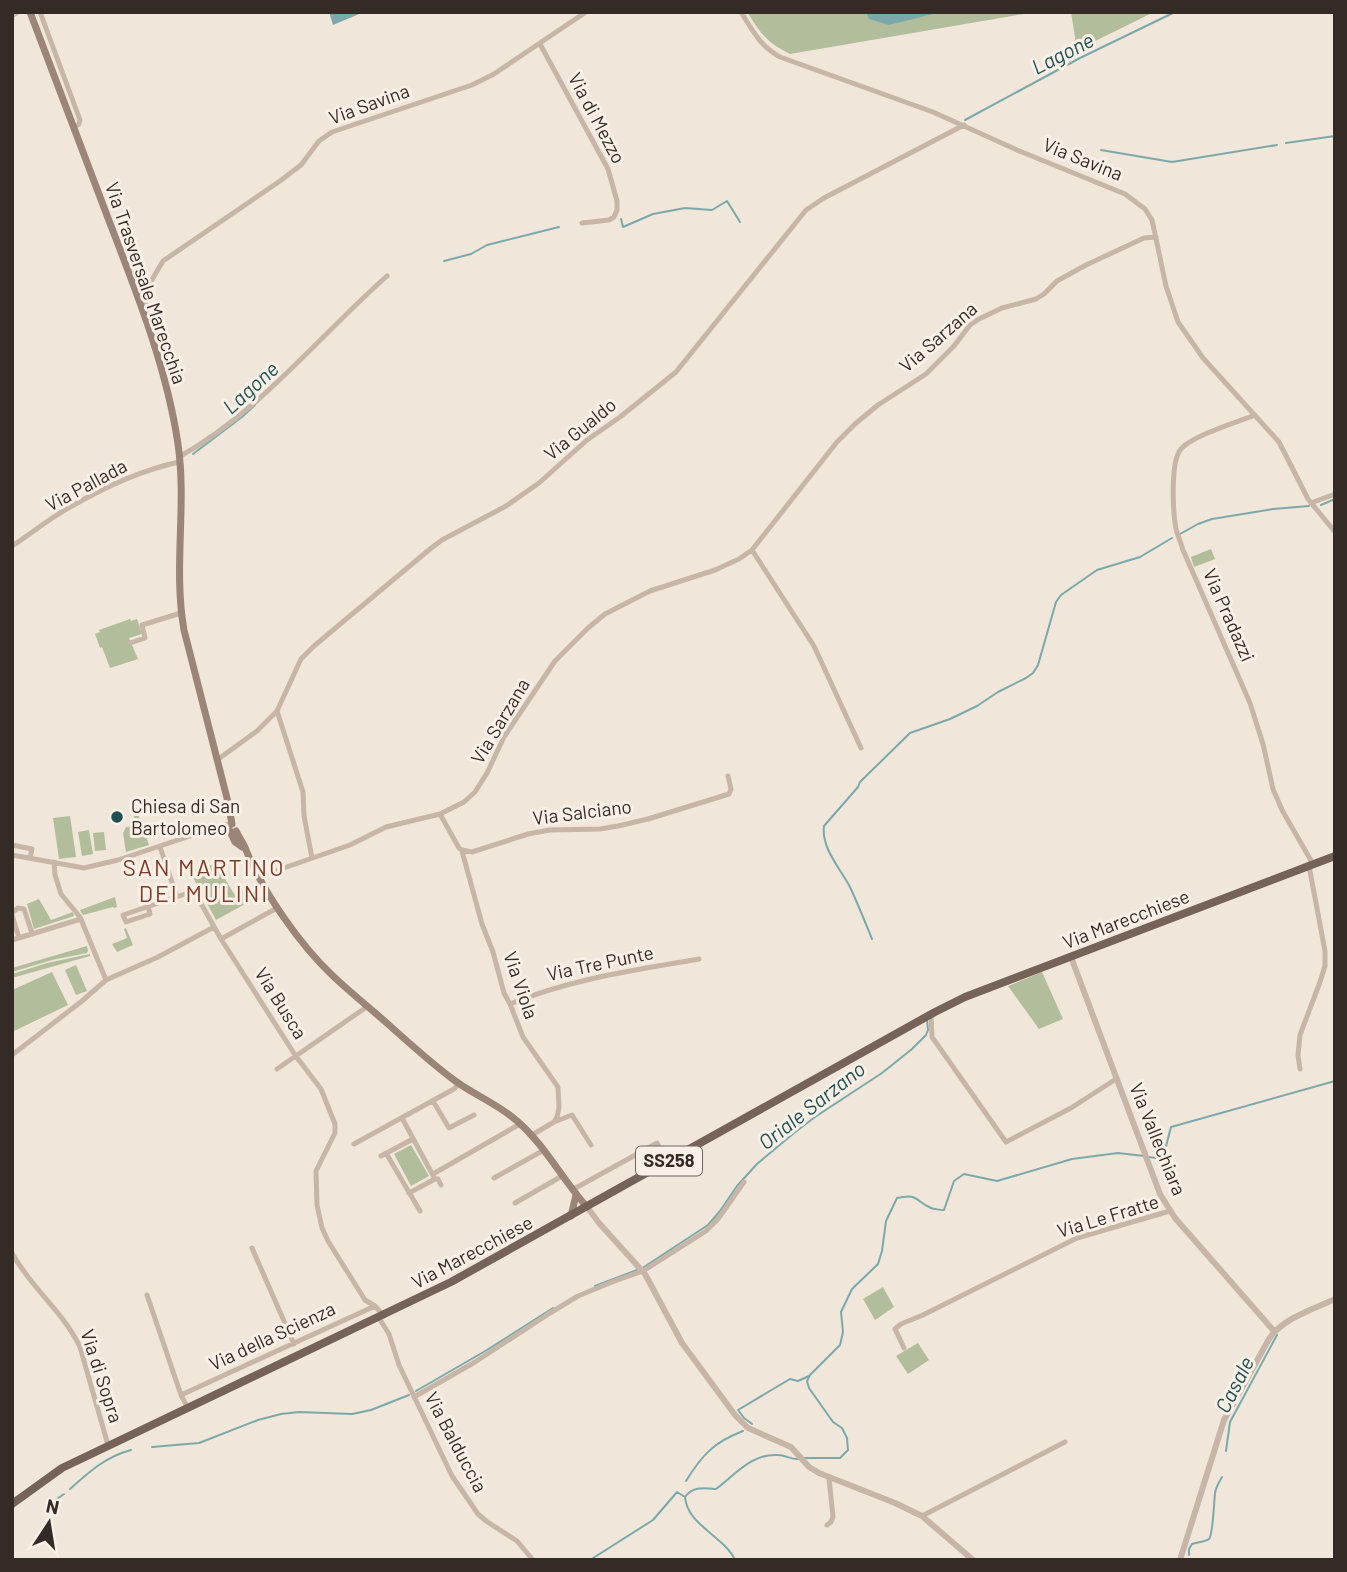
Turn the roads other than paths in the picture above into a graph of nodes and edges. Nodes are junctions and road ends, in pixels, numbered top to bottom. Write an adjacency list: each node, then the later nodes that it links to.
1 (18, 12): 5 (street)
2 (586, 12): 6 (street, Via Savina)
3 (741, 12): 7 (street, Via Savina)
4 (35, 13): 12 (main road, Via Trasversale Marecchia)
5 (12, 16)
6 (540, 44): 8 (street, Via di Mezzo); 11 (street, Via Savina)
7 (964, 125): 9 (street, Via Savina); 23 (street, Via Gualdo)
8 (582, 223)
9 (1156, 237): 14 (street, Via Savina); 20 (street, Via Sarzana)
10 (387, 276): 15 (street)
11 (151, 281): 12 (street, Via Savina); 13 (street, Via Savina)
12 (136, 294): 13 (main road, Via Trasversale Marecchia)
13 (145, 319): 15 (main road, Via Trasversale Marecchia)
14 (1255, 415): 17 (street, Via Savina); 37 (street, Via Pradazzi)
15 (179, 459): 19 (street, Via Pallada); 21 (main road, Via Trasversale Marecchia)
16 (1335, 494): 17 (street)
17 (1311, 503): 18 (street, Via Savina)
18 (1335, 532)
19 (12, 546)
20 (752, 550): 24 (street); 27 (street, Via Sarzana)
21 (181, 613): 22 (street); 25 (main road, Via Trasversale Marecchia)
22 (131, 643)
23 (277, 710): 25 (street, Via Gualdo); 35 (street)
24 (861, 748)
25 (217, 760): 28 (main road, Via Trasversale Marecchia)
26 (728, 776): 31 (street, Via Salciano)
27 (440, 814): 31 (street); 35 (street, Via Sarzana)
28 (232, 827): 30 (street); 38 (main road, Via Trasversale Marecchia)
29 (12, 845): 34 (street)
30 (160, 847): 36 (street); 39 (street)
31 (462, 850): 51 (street, Via Viola)
32 (12, 855): 34 (street)
33 (1335, 856): 37 (main road, Via Marecchiese / SS258)
34 (30, 858): 36 (street)
35 (312, 858): 38 (street, Via Sarzana)
36 (54, 862): 43 (street)
37 (1311, 865): 48 (main road, Via Marecchiese / SS258); 57 (street, Via Pradazzi)
38 (256, 872): 41 (main road)
39 (177, 897): 40 (street); 44 (street, Via Busca)
40 (148, 906): 40 (street)
41 (278, 908): 47 (street); 52 (main road)
42 (12, 914): 45 (street); 46 (street)
43 (81, 919): 45 (street); 50 (street)
44 (214, 927): 47 (street, Via Busca); 50 (street)
45 (32, 933): 46 (street)
46 (15, 939)
47 (221, 939): 55 (street, Via Busca)
48 (1071, 957): 53 (main road, Via Marecchiese / SS258); 58 (street, Via Vallechiara)
49 (699, 959): 51 (street, Via Tre Punte)
50 (106, 980): 54 (street)
51 (510, 1004): 63 (street, Via Viola)
52 (368, 1006): 55 (street); 59 (main road)
53 (931, 1014): 58 (street, Via Vallechiara); 70 (main road, Via Marecchiese / SS258)
54 (12, 1055)
55 (295, 1055): 56 (street); 88 (street, Via Busca)
56 (277, 1069)
57 (1300, 1069)
58 (1116, 1079): 81 (street, Via Vallechiara)
59 (460, 1084): 60 (street); 64 (main road)
60 (433, 1101): 61 (street); 62 (street)
61 (474, 1115)
62 (402, 1118): 66 (street); 67 (street)
63 (554, 1122): 65 (street); 68 (street)
64 (520, 1124): 65 (main road); 71 (street)
65 (532, 1135): 69 (main road)
66 (413, 1139): 71 (street); 76 (street)
67 (354, 1144)
68 (591, 1145)
69 (544, 1150): 72 (main road); 73 (street)
70 (667, 1162): 77 (street); 79 (main road, Via Marecchiese / SS258)
71 (434, 1176): 75 (street); 76 (street)
72 (562, 1176): 77 (main road); 78 (street)
73 (494, 1178)
74 (744, 1182): 85 (street)
75 (441, 1185)
76 (409, 1193): 80 (street)
77 (574, 1193): 79 (main road); 82 (main road)
78 (515, 1203)
79 (587, 1207): 82 (main road, Via Marecchiese / SS258); 85 (street)
80 (420, 1211)
81 (1170, 1211): 90 (street, Via Le Fratte); 92 (street, Via Le Fratte)
82 (571, 1216): 89 (main road, Via Marecchiese / SS258)
83 (251, 1248): 91 (street)
84 (12, 1253): 97 (street, Via di Sopra)
85 (643, 1271): 94 (street); 98 (street)
86 (147, 1295): 93 (street)
87 (1335, 1299): 90 (street)
88 (375, 1306): 89 (street, Via Busca); 91 (street, Via della Scienza)
89 (381, 1317): 94 (street, Via Balduccia); 95 (main road, Via Marecchiese / SS258)
90 (1274, 1331): 104 (street)
91 (295, 1344): 93 (street, Via della Scienza)
92 (904, 1348)
93 (181, 1395): 95 (street)
94 (414, 1397): 102 (street, Via Balduccia)
95 (188, 1408): 97 (main road, Via Marecchiese / SS258)
96 (1065, 1442): 100 (street)
97 (108, 1446): 99 (main road, Via Marecchiese / SS258)
98 (829, 1478): 100 (street); 101 (street)
99 (14, 1501)
100 (922, 1516): 103 (street)
101 (827, 1525)
102 (533, 1560)
103 (973, 1560)
104 (1180, 1560)

